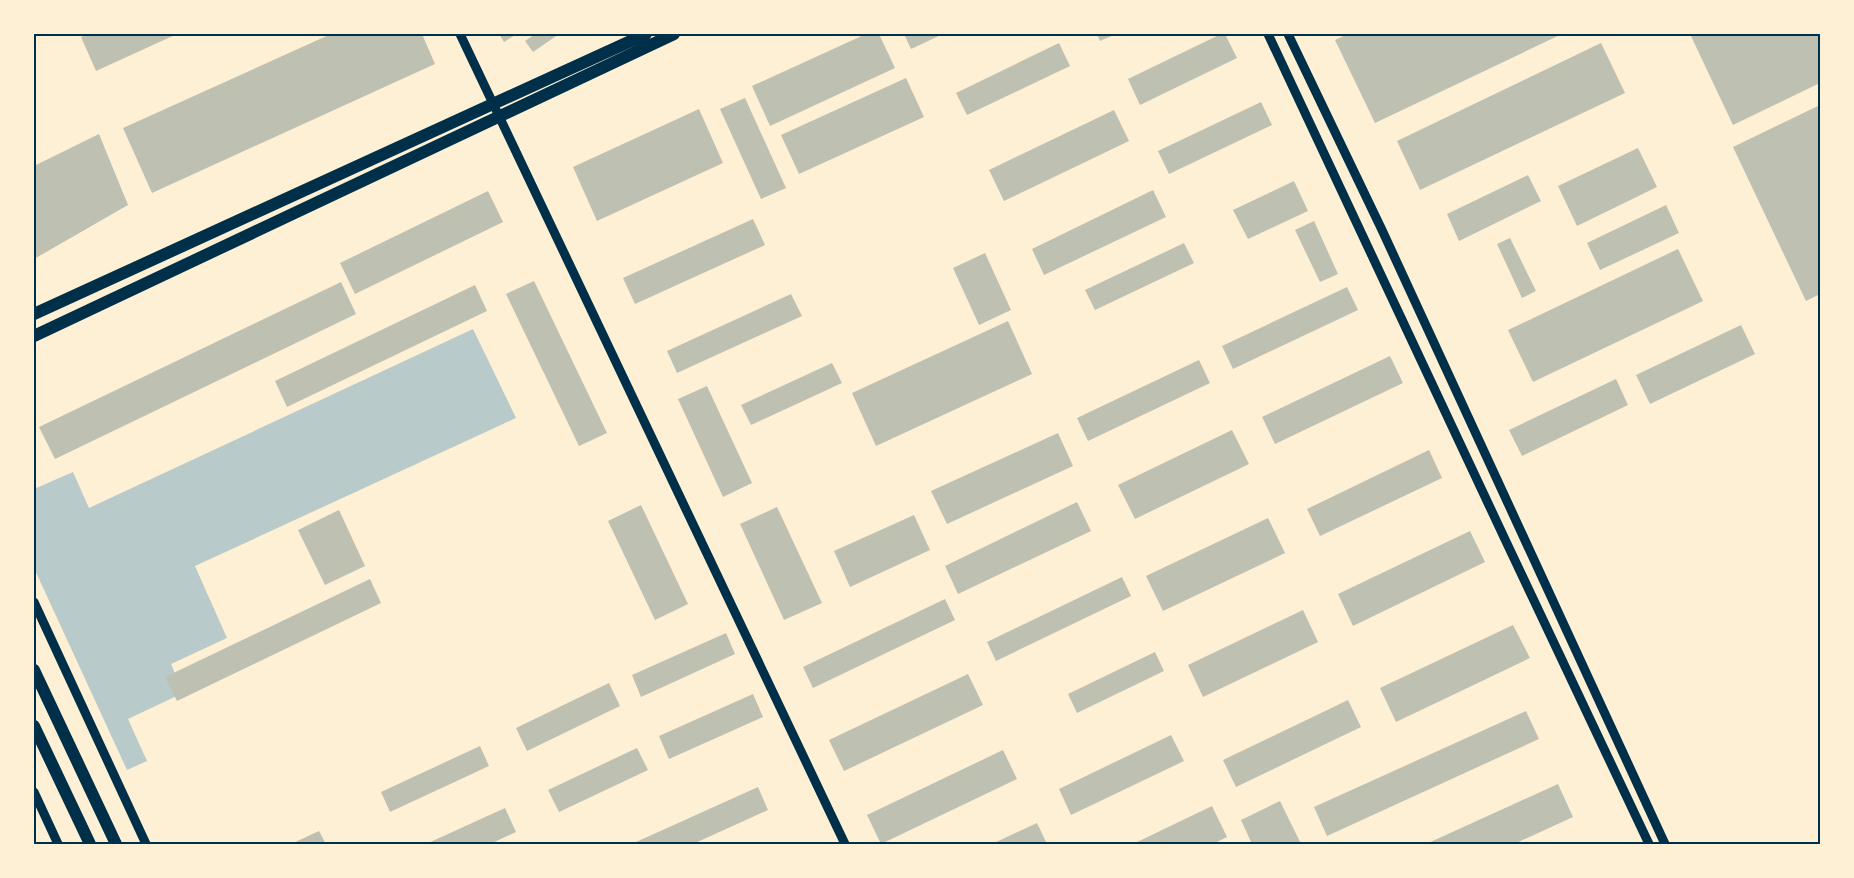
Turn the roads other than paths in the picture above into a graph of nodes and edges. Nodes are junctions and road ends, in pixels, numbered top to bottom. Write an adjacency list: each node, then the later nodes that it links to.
1 (460, 34): 6 (street)
2 (646, 34): 6 (main road)
3 (674, 34): 6 (main road)
4 (1268, 34): 18 (street)
5 (1288, 34): 19 (street)
6 (496, 110): 7 (main road); 8 (main road); 17 (street)
7 (34, 314)
8 (34, 336)
9 (34, 602): 16 (street)
10 (34, 670): 15 (main road)
11 (34, 726): 14 (main road)
12 (34, 792): 13 (street)
13 (58, 844)
14 (90, 844)
15 (116, 844)
16 (146, 844)
17 (845, 844)
18 (1649, 844)
19 (1666, 844)

